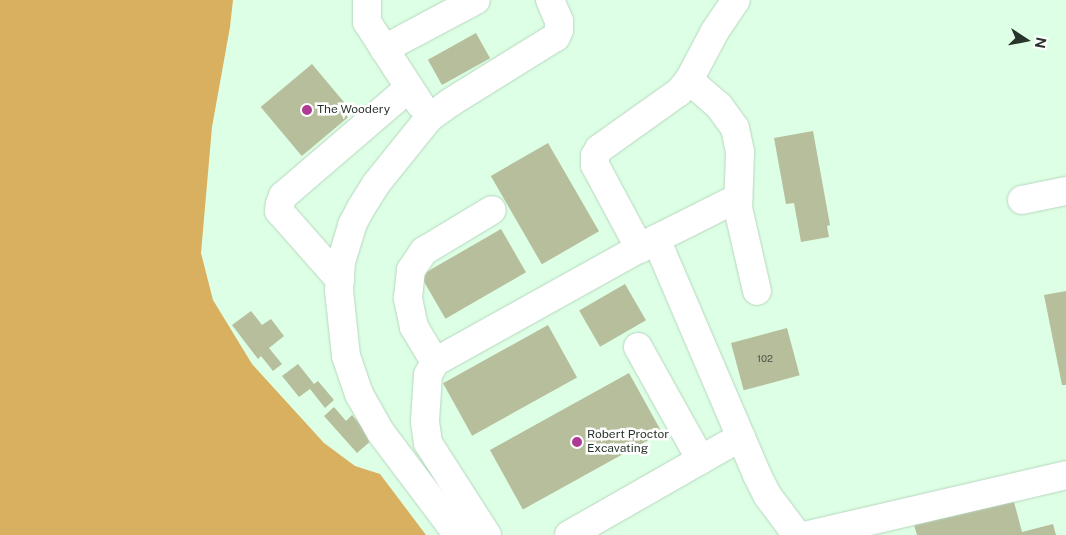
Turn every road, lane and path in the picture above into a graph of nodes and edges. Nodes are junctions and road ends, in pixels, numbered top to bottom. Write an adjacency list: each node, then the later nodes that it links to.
1 (367, 0): 5 (lane)
2 (476, 0): 5 (lane)
3 (550, 0): 8 (lane)
4 (736, 0): 6 (lane)
5 (384, 49): 7 (lane)
6 (689, 80): 10 (lane); 13 (lane)
7 (409, 88): 8 (lane); 14 (lane)
8 (429, 118): 14 (lane)
9 (1066, 191): 11 (lane)
10 (738, 198): 13 (lane); 15 (lane)
11 (1022, 200)
12 (492, 210): 17 (lane)
13 (648, 244): 17 (lane); 18 (lane)
14 (340, 280): 21 (lane)
15 (757, 291)
16 (638, 346): 19 (lane)
17 (435, 362): 22 (lane)
18 (740, 437): 19 (lane); 24 (lane)
19 (701, 460): 23 (lane)
20 (1066, 475): 25 (lane)
21 (458, 535)
22 (487, 535)
23 (569, 535)
24 (797, 535)
25 (809, 535)

